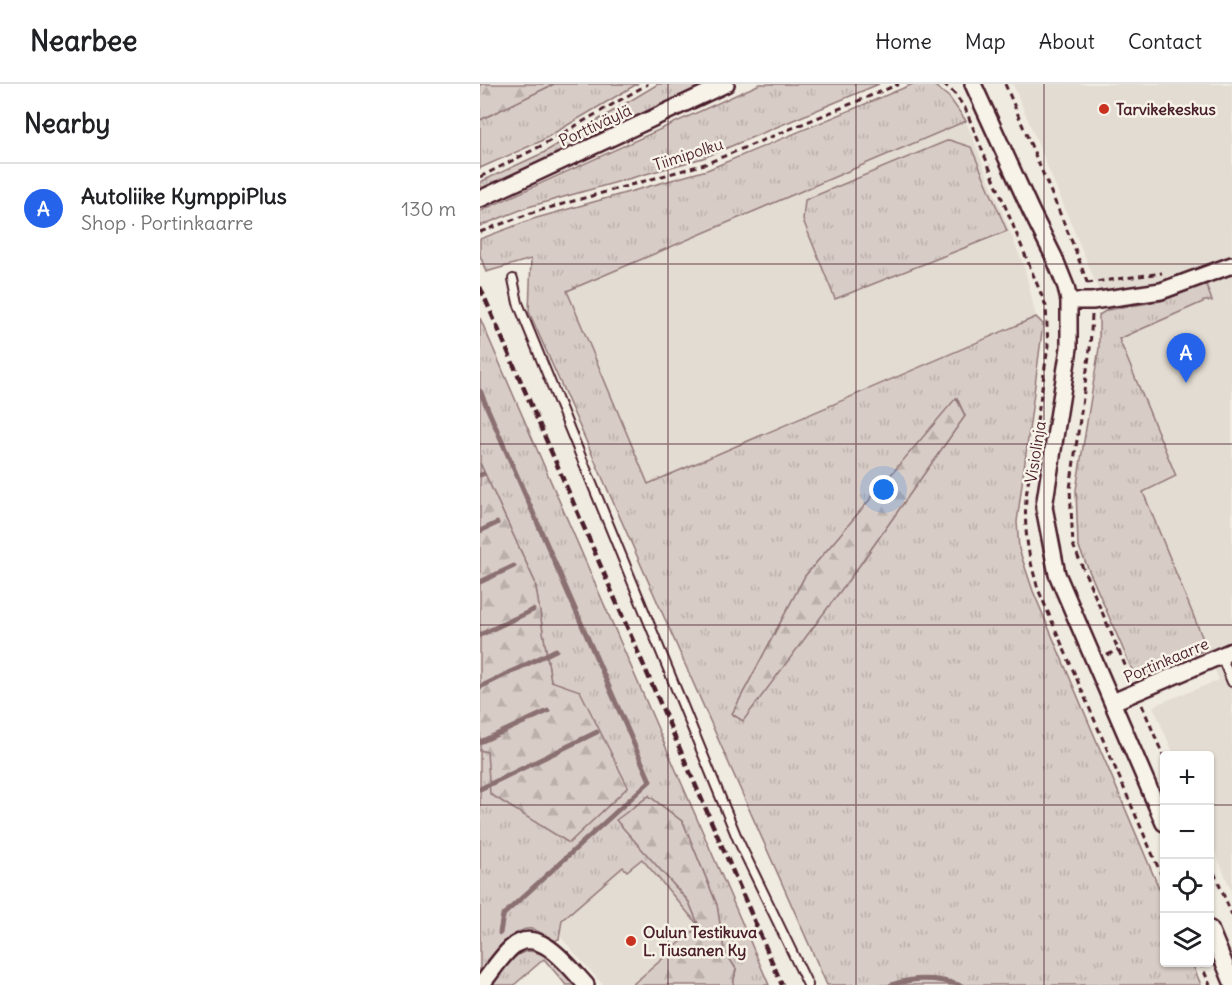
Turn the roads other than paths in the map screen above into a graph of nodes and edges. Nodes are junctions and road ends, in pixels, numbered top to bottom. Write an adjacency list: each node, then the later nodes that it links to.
1 (726, 84): 3 (street, Porttiväylä)
2 (973, 84): 6 (street, Visiolinja)
3 (480, 199)
4 (1232, 265): 6 (street)
5 (513, 279): 15 (lane)
6 (1069, 301): 9 (street, Visiolinja)
7 (1226, 654): 8 (lane); 9 (street, Portinkaarre)
8 (1232, 682)
9 (1113, 702): 10 (street, Visiolinja)
10 (1160, 814)
11 (1214, 941): 12 (street)
12 (1232, 982)
13 (481, 985): 14 (street)
14 (586, 985)
15 (808, 985)

